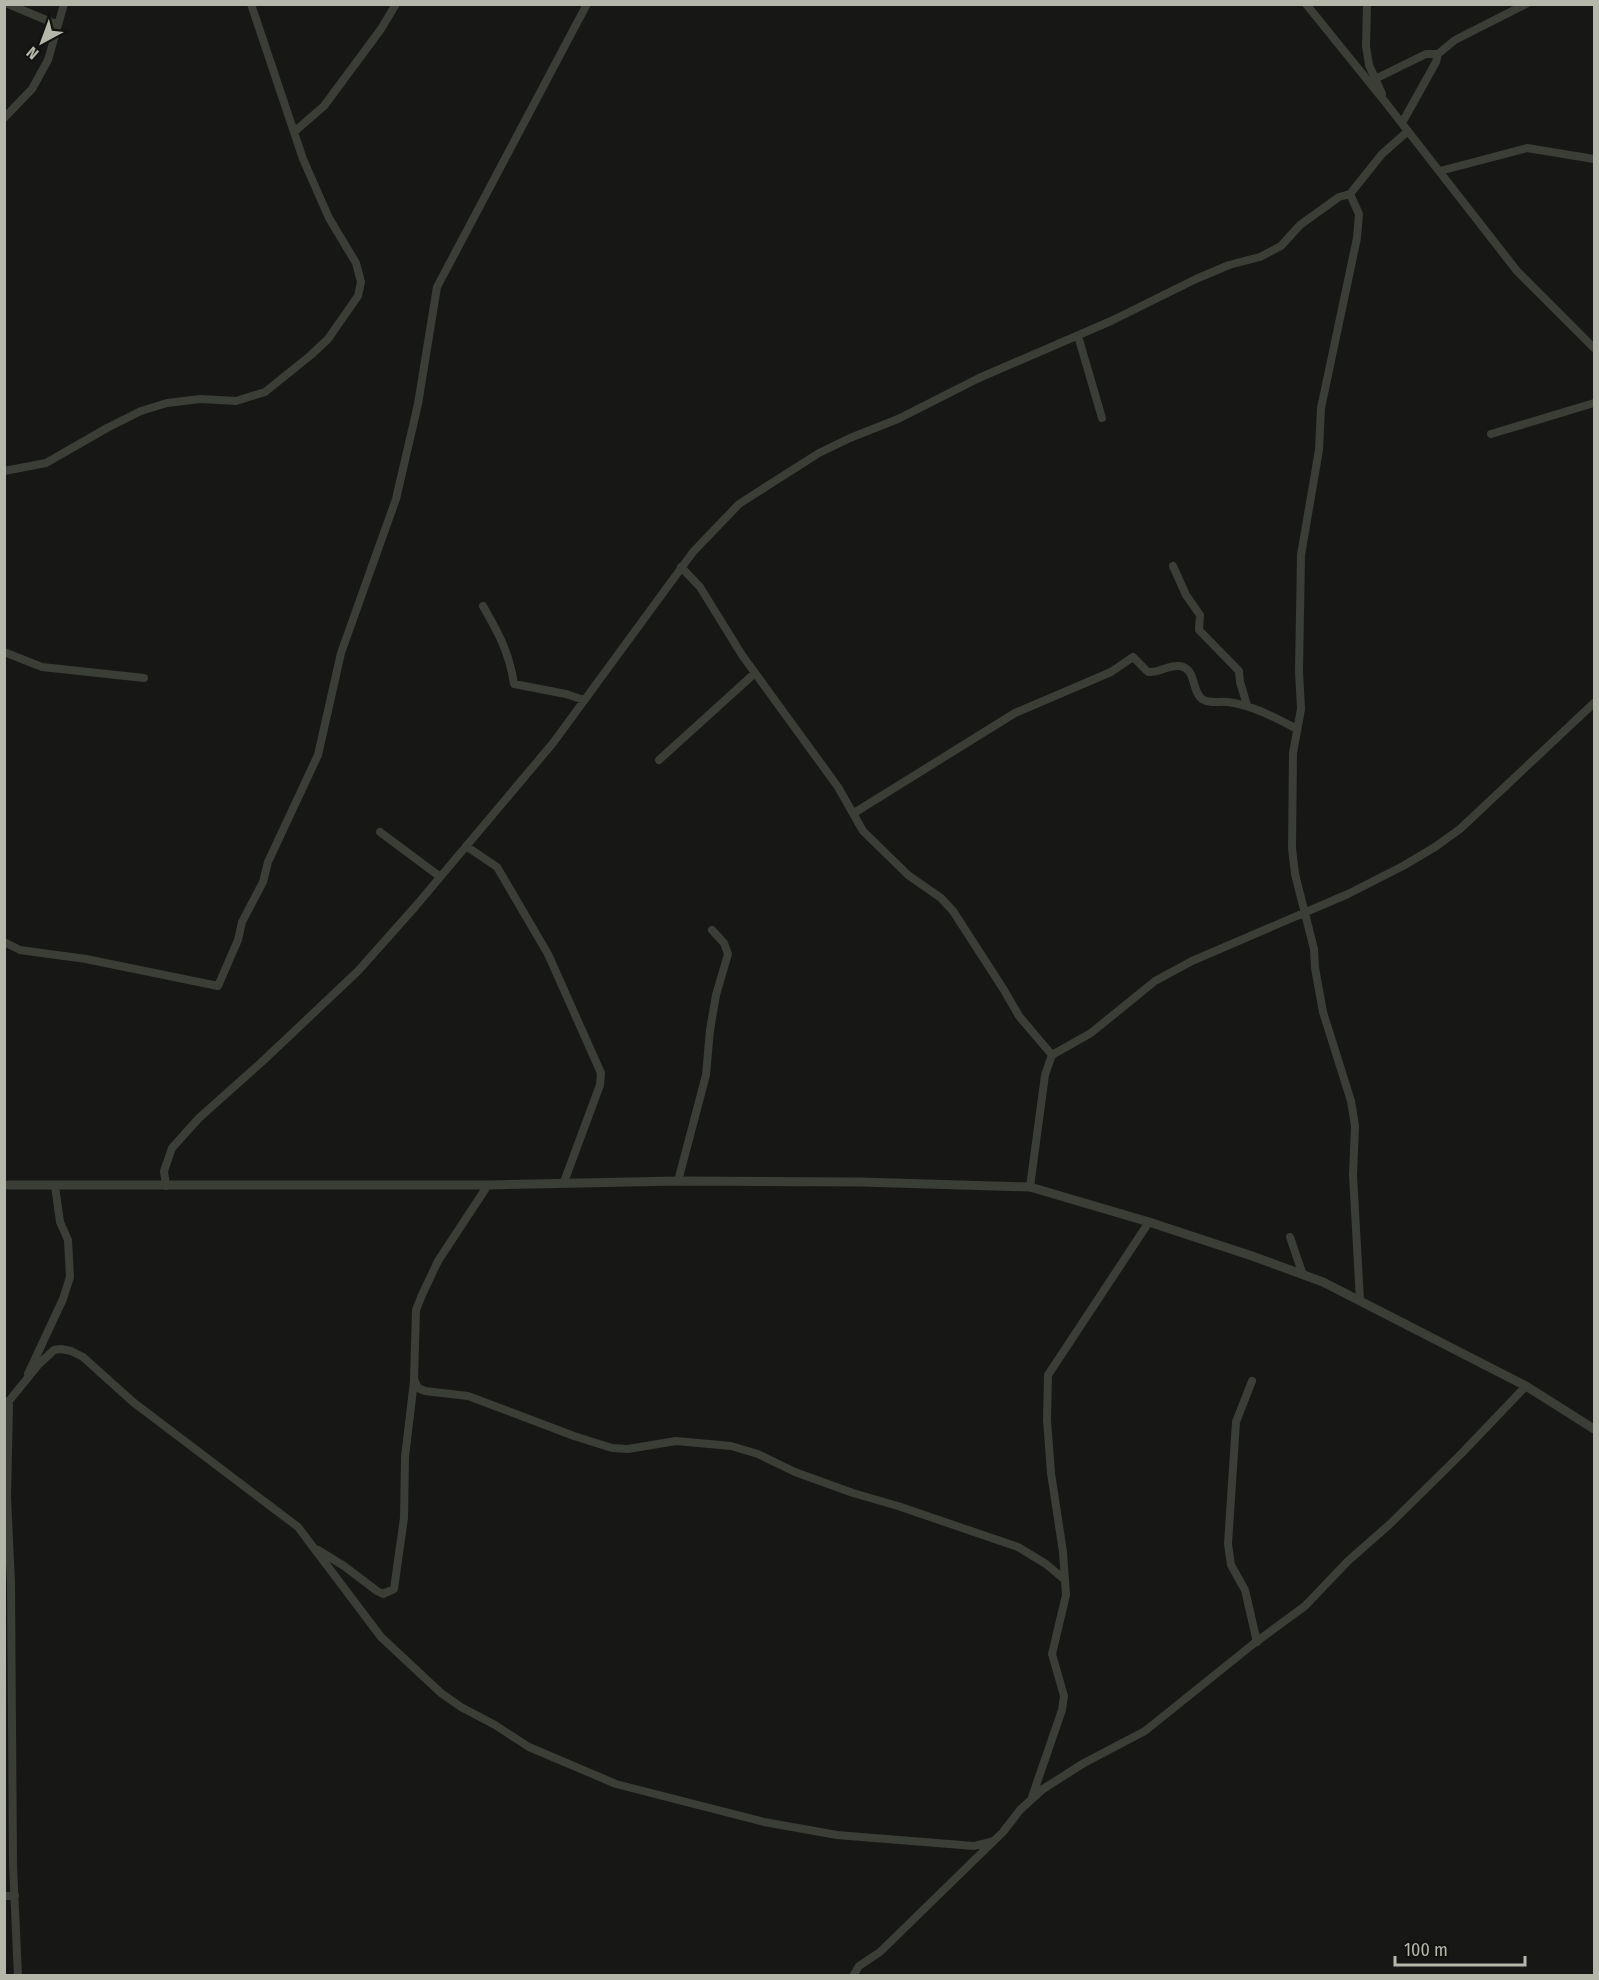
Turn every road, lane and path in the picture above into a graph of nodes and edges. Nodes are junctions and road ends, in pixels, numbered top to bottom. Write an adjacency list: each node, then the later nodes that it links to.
1 (8, 4): 9 (street)
2 (64, 4): 9 (street)
3 (251, 4): 15 (street)
4 (396, 4): 15 (street)
5 (587, 4): 42 (street)
6 (1306, 4): 11 (street)
7 (1366, 4): 11 (street)
8 (1526, 4): 10 (street)
9 (58, 25): 12 (street)
10 (1438, 54): 11 (street); 13 (street)
11 (1372, 81): 13 (street)
12 (4, 118)
13 (1402, 123): 14 (street)
14 (1408, 131): 17 (street); 18 (street)
15 (294, 132): 24 (street)
16 (1594, 159): 17 (street)
17 (1440, 171): 20 (street)
18 (1350, 194): 19 (street); 34 (street)
19 (1077, 336): 22 (street); 26 (street)
20 (1594, 348)
21 (1594, 403): 23 (street)
22 (1102, 418)
23 (1491, 434)
24 (4, 471)
25 (1173, 566): 33 (street)
26 (681, 567): 29 (street); 31 (street)
27 (483, 606): 31 (street)
28 (4, 652): 30 (street)
29 (755, 673): 35 (street); 36 (street)
30 (144, 678)
31 (584, 700): 38 (street)
32 (1594, 703): 40 (street)
33 (1247, 705): 34 (street); 36 (street)
34 (1297, 729): 40 (street)
35 (659, 760)
36 (854, 813): 43 (street)
37 (380, 832): 39 (street)
38 (466, 846): 39 (street); 45 (street)
39 (439, 876): 49 (street)
40 (1304, 913): 43 (street); 54 (street)
41 (712, 930): 44 (street)
42 (4, 942)
43 (1052, 1055): 50 (street)
44 (678, 1181): 45 (street); 50 (street)
45 (564, 1182): 47 (street)
46 (4, 1185): 48 (street)
47 (488, 1185): 49 (street); 57 (street)
48 (55, 1186): 49 (street); 55 (street)
49 (166, 1186)
50 (1030, 1187): 51 (street)
51 (1149, 1222): 53 (street); 64 (street)
52 (1290, 1237): 53 (street)
53 (1303, 1275): 54 (street)
54 (1360, 1300): 59 (street)
55 (43, 1342): 56 (street); 60 (street)
56 (54, 1350): 60 (street); 63 (street)
57 (414, 1380): 63 (street); 64 (street)
58 (1252, 1381): 65 (street)
59 (1526, 1386): 62 (street); 65 (street)
60 (21, 1387): 61 (street)
61 (7, 1406): 69 (street)
62 (1594, 1429)
63 (315, 1548): 67 (street)
64 (1065, 1580): 66 (street)
65 (1257, 1642): 66 (street)
66 (1032, 1798): 67 (street)
67 (993, 1841): 71 (street)
68 (4, 1896): 69 (street)
69 (15, 1896): 70 (street)
70 (18, 1976)
71 (853, 1976)

